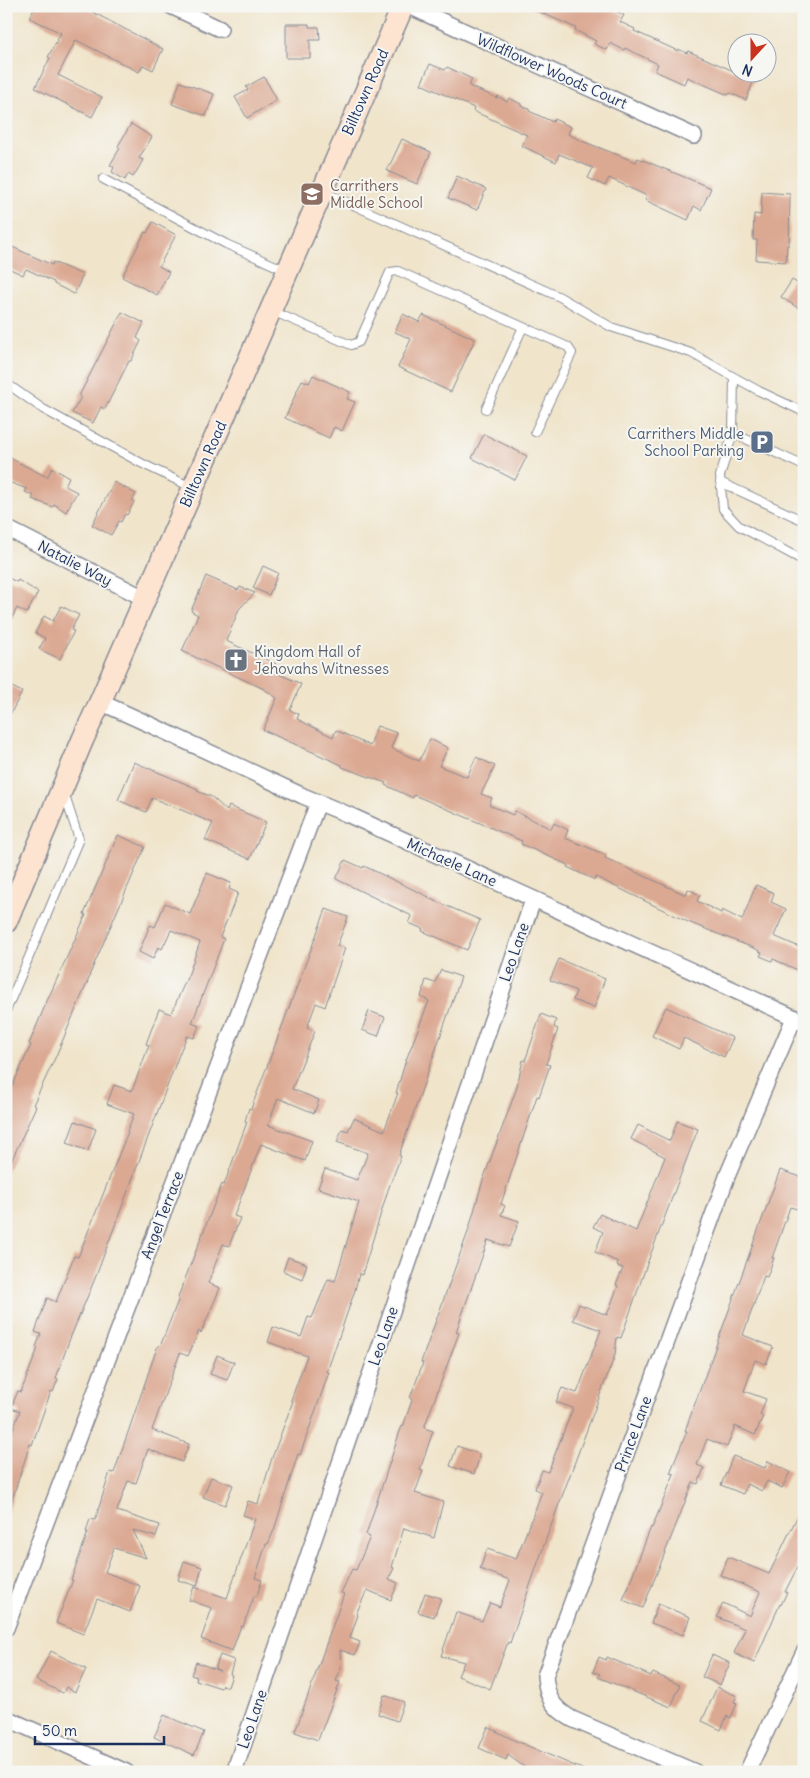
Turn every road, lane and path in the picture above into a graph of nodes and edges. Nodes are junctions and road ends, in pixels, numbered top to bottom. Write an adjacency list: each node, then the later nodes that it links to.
1 (171, 6): 4 (street)
2 (403, 6): 7 (main road, Billtown Road)
3 (409, 6): 5 (street, Wildflower Woods Court)
4 (220, 30)
5 (694, 136)
6 (103, 179): 8 (lane)
7 (322, 191): 8 (main road, Billtown Road); 11 (lane)
8 (287, 271): 9 (main road, Billtown Road)
9 (270, 310): 10 (lane); 19 (main road, Billtown Road)
10 (523, 327): 13 (lane); 15 (lane)
11 (734, 377): 14 (lane); 16 (lane)
12 (6, 383): 19 (lane)
13 (486, 409)
14 (804, 412)
15 (535, 432)
16 (733, 433): 17 (lane); 18 (lane)
17 (804, 466)
18 (720, 482): 20 (lane); 22 (lane)
19 (193, 487): 23 (main road, Billtown Road)
20 (804, 521)
21 (6, 528): 23 (street, Natalie Way)
22 (803, 561)
23 (144, 598): 24 (main road, Billtown Road)
24 (100, 702): 25 (main road, Billtown Road); 26 (street, Michaele Lane)
25 (62, 788): 28 (main road, Billtown Road); 29 (lane)
26 (318, 803): 27 (street, Michaele Lane); 31 (street, Angel Terrace)
27 (533, 900): 30 (street, Michaele Lane); 35 (street, Leo Lane)
28 (6, 922)
29 (6, 1011)
30 (799, 1020): 36 (street, Prince Lane)
31 (6, 1628)
32 (803, 1656): 37 (street)
33 (6, 1718): 34 (street)
34 (126, 1772)
35 (234, 1772)
36 (695, 1772)
37 (747, 1772)

